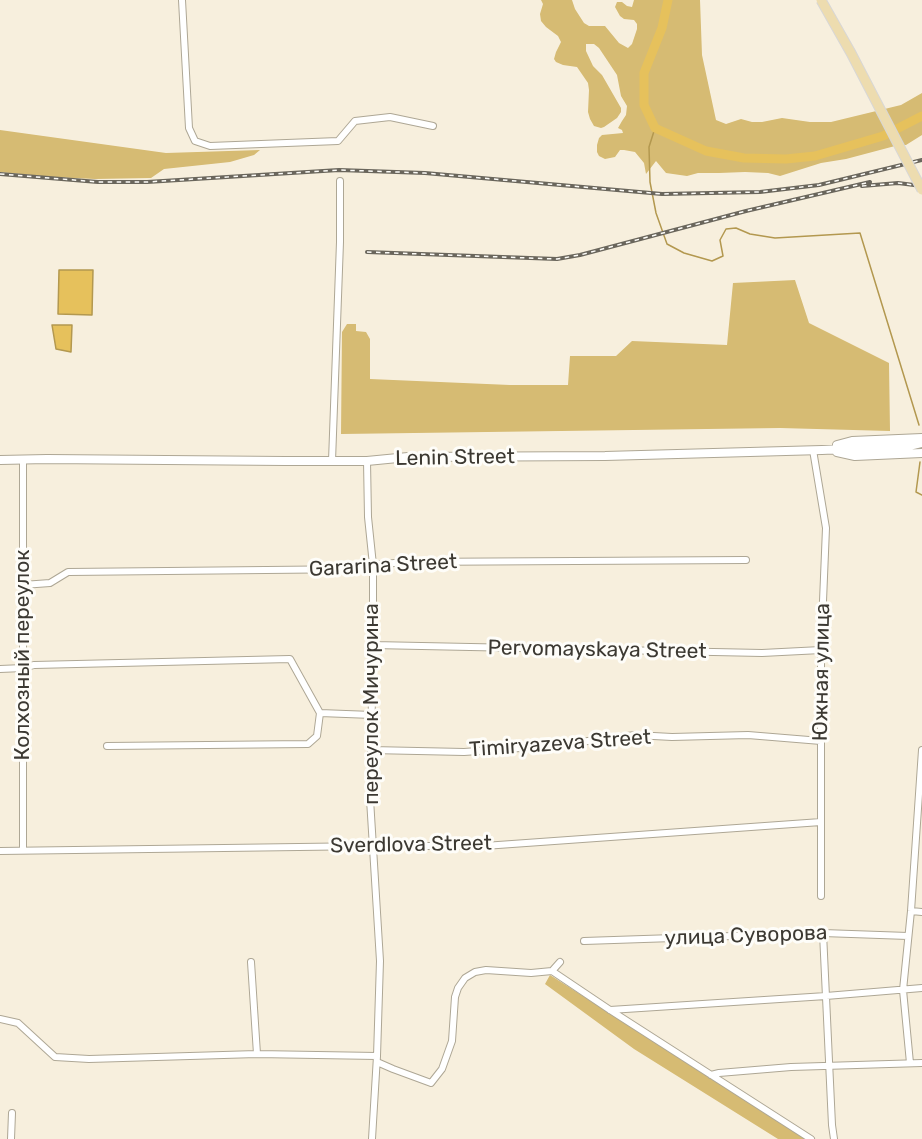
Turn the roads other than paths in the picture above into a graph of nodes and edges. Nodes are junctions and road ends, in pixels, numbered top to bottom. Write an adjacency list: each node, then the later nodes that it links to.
1 (182, 0): 3 (street)
2 (821, 0): 5 (main road, bridge)
3 (433, 126)
4 (340, 181): 11 (street)
5 (922, 190)
6 (921, 440): 7 (main road); 7 (main road, Lenin Street)
7 (817, 450): 8 (main road); 12 (main road, Lenin Street); 17 (street, Южная улица)
8 (922, 453)
9 (23, 459): 10 (main road, Lenin Street); 11 (main road, Lenin Street); 15 (street, Колхозный переулок)
10 (0, 460)
11 (332, 460): 12 (main road, Lenin Street)
12 (368, 460): 14 (street, переулок Мичурина)
13 (746, 560): 14 (street, Gararina Street)
14 (372, 565): 15 (street, Gararina Street); 16 (street, переулок Мичурина)
15 (23, 585): 18 (street, Колхозный переулок)
16 (373, 645): 17 (street, Pervomayskaya Street); 21 (street, переулок Мичурина)
17 (821, 650): 22 (street, Южная улица)
18 (23, 668): 19 (street); 20 (street); 29 (street, Колхозный переулок)
19 (0, 669)
20 (320, 713): 21 (street); 23 (street)
21 (372, 715): 24 (street, переулок Мичурина)
22 (821, 741): 24 (street, Timiryazeva Street); 26 (street, Южная улица)
23 (107, 746)
24 (371, 750): 28 (street, переулок Мичурина)
25 (921, 751): 27 (street)
26 (821, 822): 28 (street, Sverdlova Street); 31 (street, Южная улица)
27 (919, 831): 32 (street)
28 (373, 846): 29 (street, Sverdlova Street); 46 (street, переулок Мичурина)
29 (23, 850): 30 (street, Sverdlova Street)
30 (0, 851)
31 (821, 896)
32 (911, 911): 33 (street); 35 (street)
33 (922, 912)
34 (823, 933): 35 (street, улица Суворова); 36 (street, улица Суворова); 42 (street)
35 (908, 936): 41 (street)
36 (584, 941)
37 (251, 962): 45 (street)
38 (560, 962): 39 (street)
39 (552, 970): 43 (street); 46 (street)
40 (922, 988): 41 (street)
41 (903, 990): 42 (street); 47 (street)
42 (826, 996): 43 (street); 49 (street)
43 (610, 1010): 50 (street)
44 (0, 1019): 45 (street)
45 (258, 1054): 46 (street)
46 (377, 1059): 53 (street, переулок Мичурина)
47 (910, 1063): 48 (street); 49 (street)
48 (922, 1063)
49 (830, 1066): 50 (street); 55 (street)
50 (711, 1075): 54 (street)
51 (12, 1113): 52 (street)
52 (11, 1139)
53 (372, 1139)
54 (811, 1139)
55 (834, 1139)

